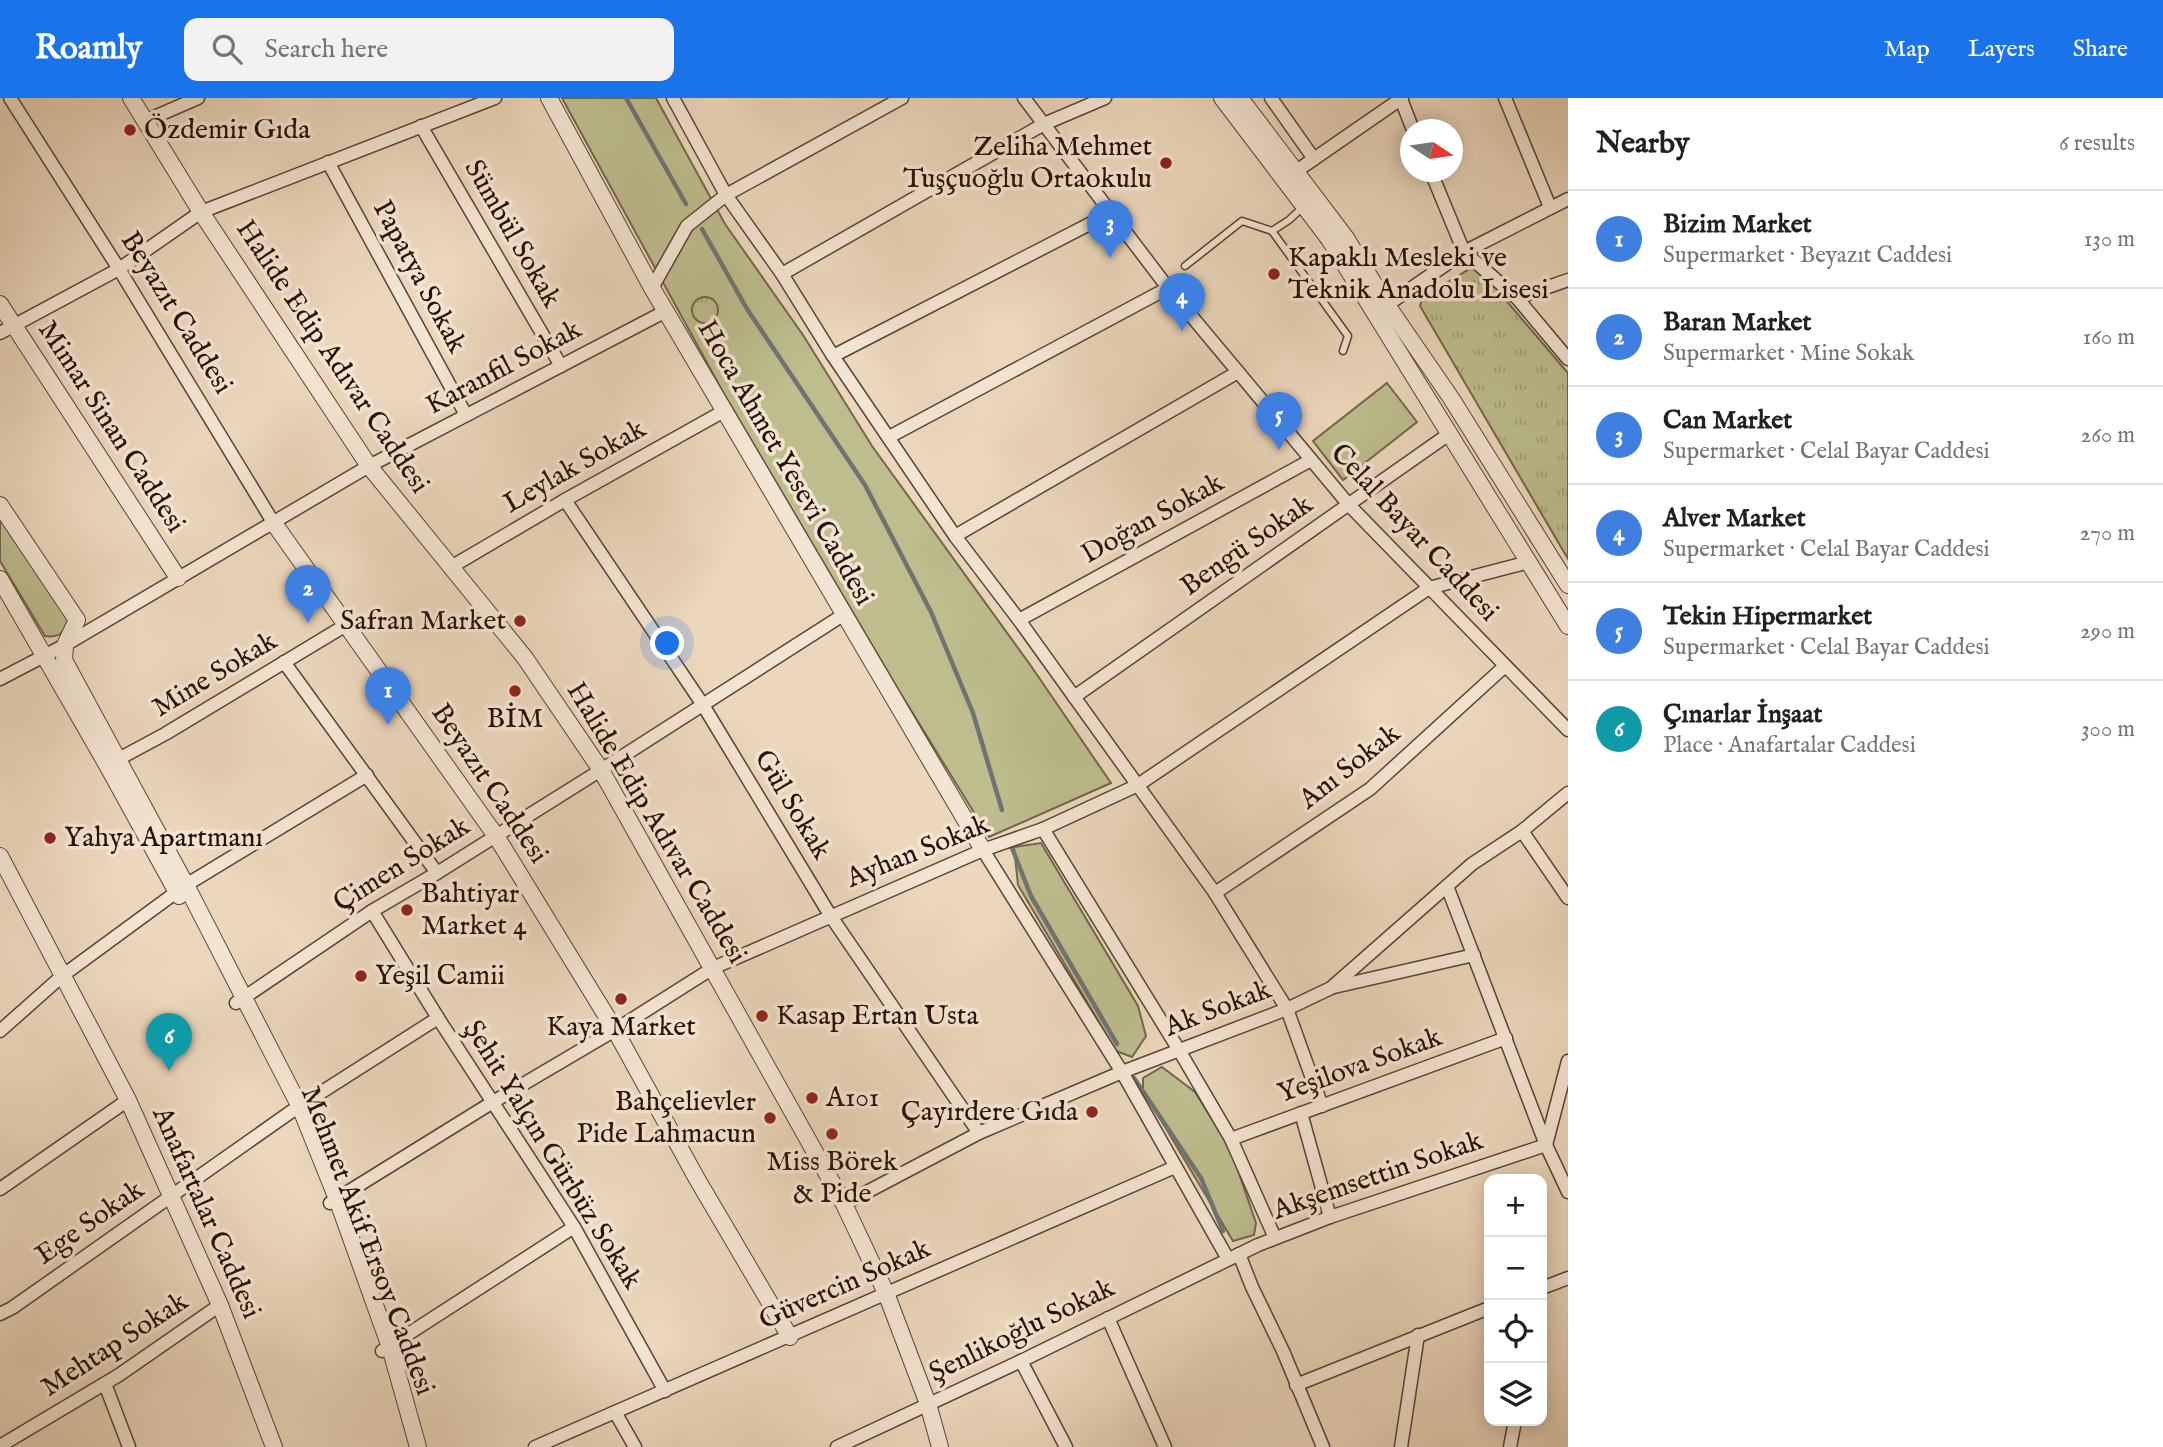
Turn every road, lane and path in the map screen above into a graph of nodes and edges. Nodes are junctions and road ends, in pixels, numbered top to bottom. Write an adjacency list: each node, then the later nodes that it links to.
1 (10, 98): 32 (street, Beyazıt Caddesi)
2 (131, 98): 16 (street, Halide Edip Adıvar Caddesi)
3 (198, 98): 16 (street)
4 (495, 98): 18 (street)
5 (549, 98): 35 (street, Hoca Ahmet Yesevi Caddesi)
6 (673, 98): 23 (street)
7 (902, 98): 23 (street)
8 (1024, 98): 17 (street, Celal Bayar Caddesi)
9 (1105, 98): 17 (street)
10 (1222, 98): 25 (street)
11 (1240, 98): 21 (street)
12 (1271, 98): 19 (street)
13 (1401, 98): 15 (street); 19 (street)
14 (1506, 98): 26 (street)
15 (1409, 119)
16 (145, 121): 27 (street, Halide Edip Adıvar Caddesi)
17 (1044, 124): 28 (street, Celal Bayar Caddesi); 33 (street)
18 (421, 126): 20 (street); 45 (street, Sümbül Sokak)
19 (1314, 159): 21 (street)
20 (328, 162): 27 (street); 48 (street, Papatya Sokak)
21 (1295, 172): 39 (street)
22 (1435, 182): 30 (street)
23 (726, 195): 33 (street); 35 (street)
24 (1568, 198): 26 (street)
25 (1304, 206): 29 (lane); 49 (street)
26 (1550, 207): 30 (street)
27 (201, 212): 32 (street); 52 (street, Halide Edip Adıvar Caddesi)
28 (1111, 213): 36 (street, Celal Bayar Caddesi); 43 (street)
29 (1272, 231): 31 (lane); 42 (lane)
30 (1464, 252): 37 (street); 39 (street)
31 (1185, 266)
32 (119, 269): 41 (street); 56 (street, Beyazıt Caddesi)
33 (782, 274): 43 (street)
34 (1568, 280): 37 (street)
35 (652, 288): 40 (street, Hoca Ahmet Yesevi Caddesi)
36 (1168, 288): 46 (street, Celal Bayar Caddesi); 50 (street)
37 (1517, 299): 44 (street)
38 (0, 304): 41 (street, Mimar Sinan Caddesi)
39 (1387, 305): 62 (street)
40 (666, 311): 45 (street, Karanfil Sokak); 47 (street, Hoca Ahmet Yesevi Caddesi)
41 (7, 330): 60 (street, Mimar Sinan Caddesi)
42 (1343, 351)
43 (832, 356): 50 (street)
44 (1568, 359)
45 (561, 366): 48 (street, Karanfil Sokak)
46 (1238, 372): 51 (street, Celal Bayar Caddesi); 57 (street)
47 (724, 411): 53 (street, Leylak Sokak); 64 (street, Hoca Ahmet Yesevi Caddesi)
48 (466, 415): 52 (street, Karanfil Sokak)
49 (1449, 434): 55 (street, Bengü Sokak); 58 (street)
50 (889, 437): 57 (street)
51 (1311, 460): 55 (street, Celal Bayar Caddesi); 65 (street, Doğan Sokak)
52 (369, 466): 56 (street, Karanfil Sokak); 59 (street, Halide Edip Adıvar Caddesi)
53 (565, 500): 59 (street, Leylak Sokak); 74 (street, Gül Sokak)
54 (0, 505): 68 (street)
55 (1349, 505): 63 (street, Celal Bayar Caddesi); 73 (street, Bengü Sokak)
56 (273, 523): 60 (street, Karanfil Sokak); 66 (street, Beyazıt Caddesi)
57 (955, 536): 65 (street)
58 (1529, 562): 63 (street, Ayhan Sokak); 67 (street)
59 (451, 567): 77 (street, Halide Edip Adıvar Caddesi)
60 (178, 578): 68 (street, Karanfil Sokak)
61 (0, 579): 69 (street, Mehmet Akif Ersoy Caddesi)
62 (1568, 585)
63 (1429, 588): 71 (street, Celal Bayar Caddesi); 79 (street, Ayhan Sokak)
64 (843, 615): 74 (street, Çimen Sokak); 84 (street, Hoca Ahmet Yesevi Caddesi)
65 (1019, 620): 73 (street)
66 (346, 625): 70 (street, Mine Sokak); 83 (street, Beyazıt Caddesi)
67 (1568, 626)
68 (65, 645): 69 (street, Karanfil Sokak); 76 (street, Mehmet Akif Ersoy Caddesi)
69 (46, 656): 72 (street, Karanfil Sokak); 76 (street, Mehmet Akif Ersoy Caddesi)
70 (284, 662): 76 (street, Mine Sokak); 78 (street)
71 (1505, 666): 75 (street, Celal Bayar Caddesi); 89 (street, Anı Sokak)
72 (0, 679)
73 (1074, 697): 79 (street)
74 (703, 705): 77 (street, Çimen Sokak); 92 (street, Gül Sokak)
75 (1568, 730)
76 (112, 762): 88 (street, Mehmet Akif Ersoy Caddesi)
77 (601, 770): 83 (street, Çimen Sokak); 94 (street, Halide Edip Adıvar Caddesi)
78 (367, 775): 86 (street); 88 (street)
79 (1138, 785): 81 (street, Ayhan Sokak); 89 (street)
80 (1568, 793): 82 (street, Ak Sokak)
81 (1042, 830): 84 (street, Ayhan Sokak); 103 (street)
82 (1522, 831): 87 (street, Ak Sokak); 90 (street)
83 (496, 836): 86 (street, Çimen Sokak); 100 (street, Beyazıt Caddesi)
84 (983, 850): 92 (street, Ayhan Sokak); 105 (street)
85 (0, 856): 95 (street, Anafartalar Caddesi)
86 (437, 873): 91 (street, Çimen Sokak)
87 (1447, 886): 93 (street); 96 (street, Ak Sokak)
88 (181, 889): 95 (street); 97 (street, Mehmet Akif Ersoy Caddesi)
89 (1215, 893): 98 (street)
90 (1568, 898)
91 (372, 911): 97 (street, Çimen Sokak); 99 (street, Şehit Yalçın Gürbüz Sokak)
92 (830, 915): 94 (street, Ayhan Sokak); 111 (street, Gül Sokak)
93 (1474, 955): 96 (street); 102 (street)
94 (713, 968): 100 (street, Ayhan Sokak); 119 (street, Halide Edip Adıvar Caddesi)
95 (62, 976): 101 (street); 106 (street, Anafartalar Caddesi)
96 (1331, 988): 98 (street, Ak Sokak)
97 (240, 1001): 109 (street, Mehmet Akif Ersoy Caddesi)
98 (1287, 1009): 103 (street, Ak Sokak); 108 (street)
99 (438, 1018): 107 (street, Şehit Yalçın Gürbüz Sokak); 109 (street, Ege Sokak)
100 (615, 1030): 107 (street, Ayhan Sokak); 132 (street, Beyazıt Caddesi)
101 (0, 1031)
102 (1506, 1038): 108 (street, Yeşilova Sokak); 113 (street)
103 (1179, 1050): 105 (street, Ak Sokak); 112 (street)
104 (1568, 1061): 113 (street)
105 (1122, 1072): 111 (street, Ak Sokak); 114 (street)
106 (128, 1100): 115 (street); 117 (street, Anafartalar Caddesi)
107 (492, 1102): 118 (street, Ayhan Sokak); 121 (street, Şehit Yalçın Gürbüz Sokak)
108 (1322, 1106): 110 (street, Yeşilova Sokak)
109 (296, 1109): 117 (street, Ege Sokak); 118 (street, Mehmet Akif Ersoy Caddesi)
110 (1301, 1113): 112 (street, Yeşilova Sokak); 120 (street)
111 (979, 1133): 119 (street, Ak Sokak)
112 (1231, 1139): 122 (street)
113 (1546, 1144): 116 (street); 120 (street, Akşemsettin Sokak)
114 (1175, 1167): 123 (street); 126 (street, Güvercin Sokak)
115 (0, 1189)
116 (1568, 1192)
117 (172, 1196): 127 (street, Anafartalar Caddesi); 129 (street, Ege Sokak)
118 (333, 1201): 133 (street, Mehmet Akif Ersoy Caddesi)
119 (844, 1204): 126 (street, Halide Edip Adıvar Caddesi)
120 (1330, 1217): 122 (street, Akşemsettin Sokak)
121 (574, 1227): 133 (street); 137 (street, Şehit Yalçın Gürbüz Sokak)
122 (1275, 1238): 123 (street, Akşemsettin Sokak)
123 (1234, 1256): 130 (street, Şenlikoğlu Sokak); 136 (street)
124 (1568, 1278): 125 (street)
125 (1547, 1286)
126 (886, 1293): 132 (street, Güvercin Sokak); 138 (street, Halide Edip Adıvar Caddesi)
127 (220, 1306): 135 (street, Mehtap Sokak); 141 (street, Anafartalar Caddesi)
128 (1484, 1310): 131 (street)
129 (0, 1314)
130 (1108, 1318): 134 (street, Şenlikoğlu Sokak); 150 (street)
131 (1418, 1335): 136 (street); 152 (street)
132 (790, 1337): 137 (street, Güvercin Sokak)
133 (386, 1349): 144 (street, Mehmet Akif Ersoy Caddesi)
134 (1021, 1361): 138 (street, Şenlikoğlu Sokak); 149 (street)
135 (105, 1384): 142 (street, Mehtap Sokak); 143 (street)
136 (1296, 1385): 151 (street)
137 (665, 1391): 139 (street, Güvercin Sokak)
138 (928, 1404): 147 (street, Şenlikoğlu Sokak); 148 (street, Halide Edip Adıvar Caddesi)
139 (615, 1412): 145 (street, Güvercin Sokak); 146 (street)
140 (1514, 1426): 153 (street)
141 (269, 1445)
142 (0, 1446)
143 (129, 1447)
144 (417, 1447)
145 (535, 1447)
146 (635, 1447)
147 (837, 1447)
148 (940, 1447)
149 (1066, 1447)
150 (1165, 1447)
151 (1323, 1447)
152 (1401, 1447)
153 (1510, 1447)

